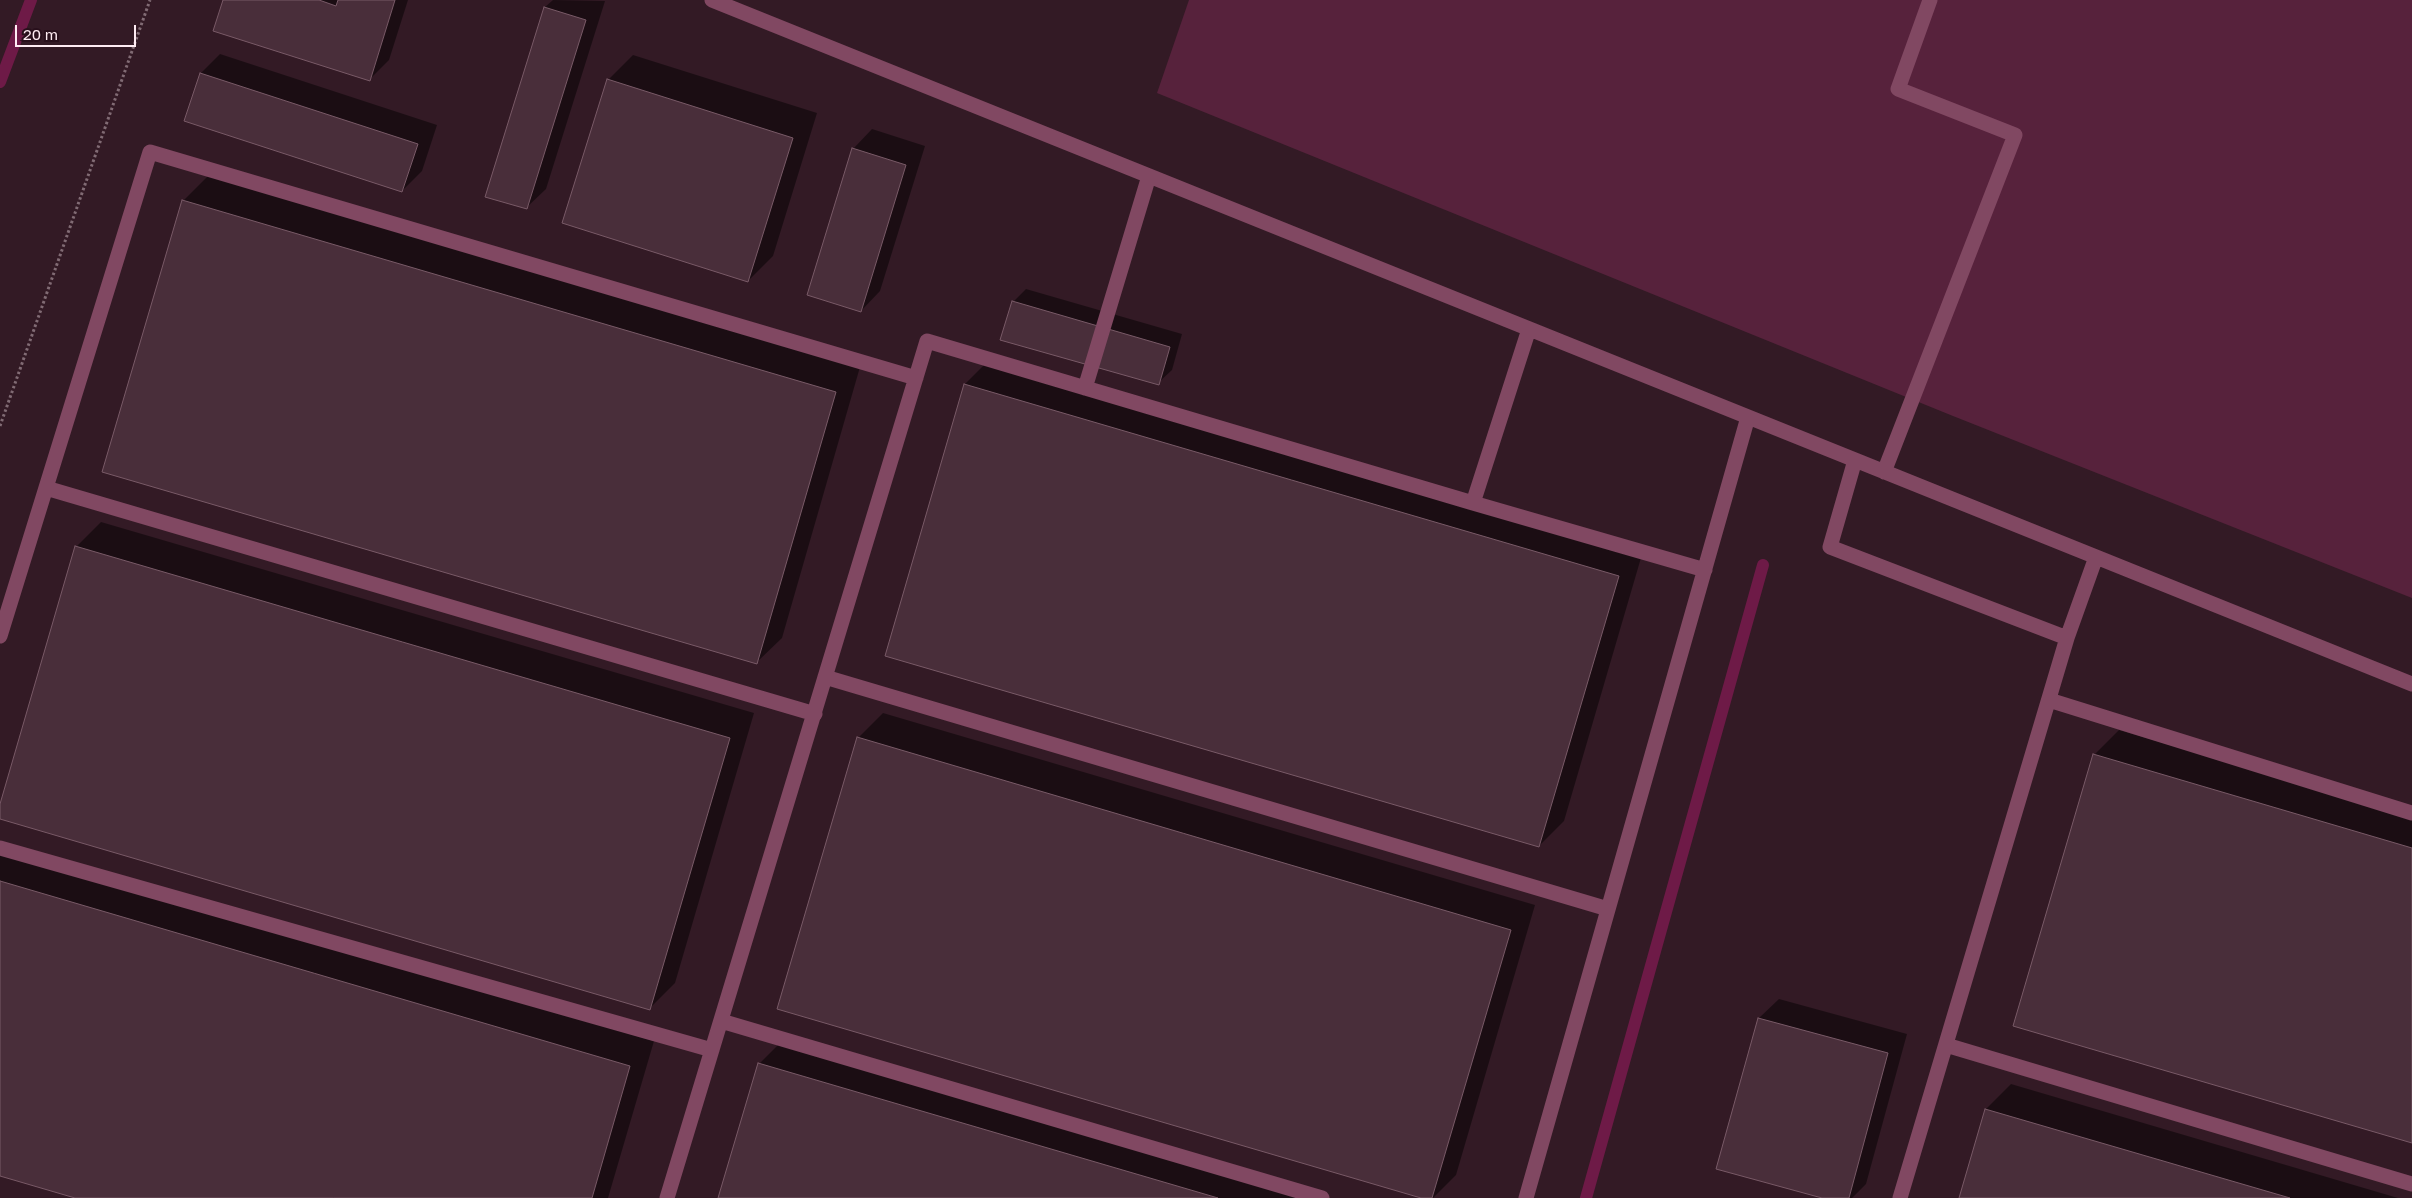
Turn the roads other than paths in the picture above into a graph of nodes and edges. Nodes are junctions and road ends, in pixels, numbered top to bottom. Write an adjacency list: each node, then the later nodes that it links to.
1 (712, 0): 3 (lane)
2 (1930, 0): 9 (lane)
3 (1148, 176): 4 (lane); 6 (lane)
4 (1529, 329): 7 (lane); 11 (lane)
5 (916, 378): 6 (lane); 10 (lane); 16 (lane)
6 (1085, 388): 11 (lane)
7 (1748, 417): 8 (lane); 13 (lane)
8 (1856, 460): 9 (lane); 15 (lane)
9 (1884, 472): 12 (lane)
10 (46, 488): 14 (lane); 19 (lane)
11 (1473, 502): 13 (lane)
12 (2096, 557): 15 (lane); 17 (lane)
13 (1705, 570): 22 (lane)
14 (0, 636)
15 (2067, 638): 18 (lane)
16 (825, 676): 19 (lane); 22 (lane)
17 (2412, 684)
18 (2049, 700): 20 (lane); 24 (lane)
19 (815, 714): 23 (lane)
20 (2412, 813)
21 (0, 848): 25 (lane)
22 (1608, 909): 29 (lane)
23 (721, 1021): 25 (lane); 28 (lane)
24 (1946, 1044): 26 (lane); 30 (lane)
25 (712, 1050): 27 (lane)
26 (2412, 1184)
27 (668, 1198)
28 (1322, 1198)
29 (1526, 1198)
30 (1900, 1198)

